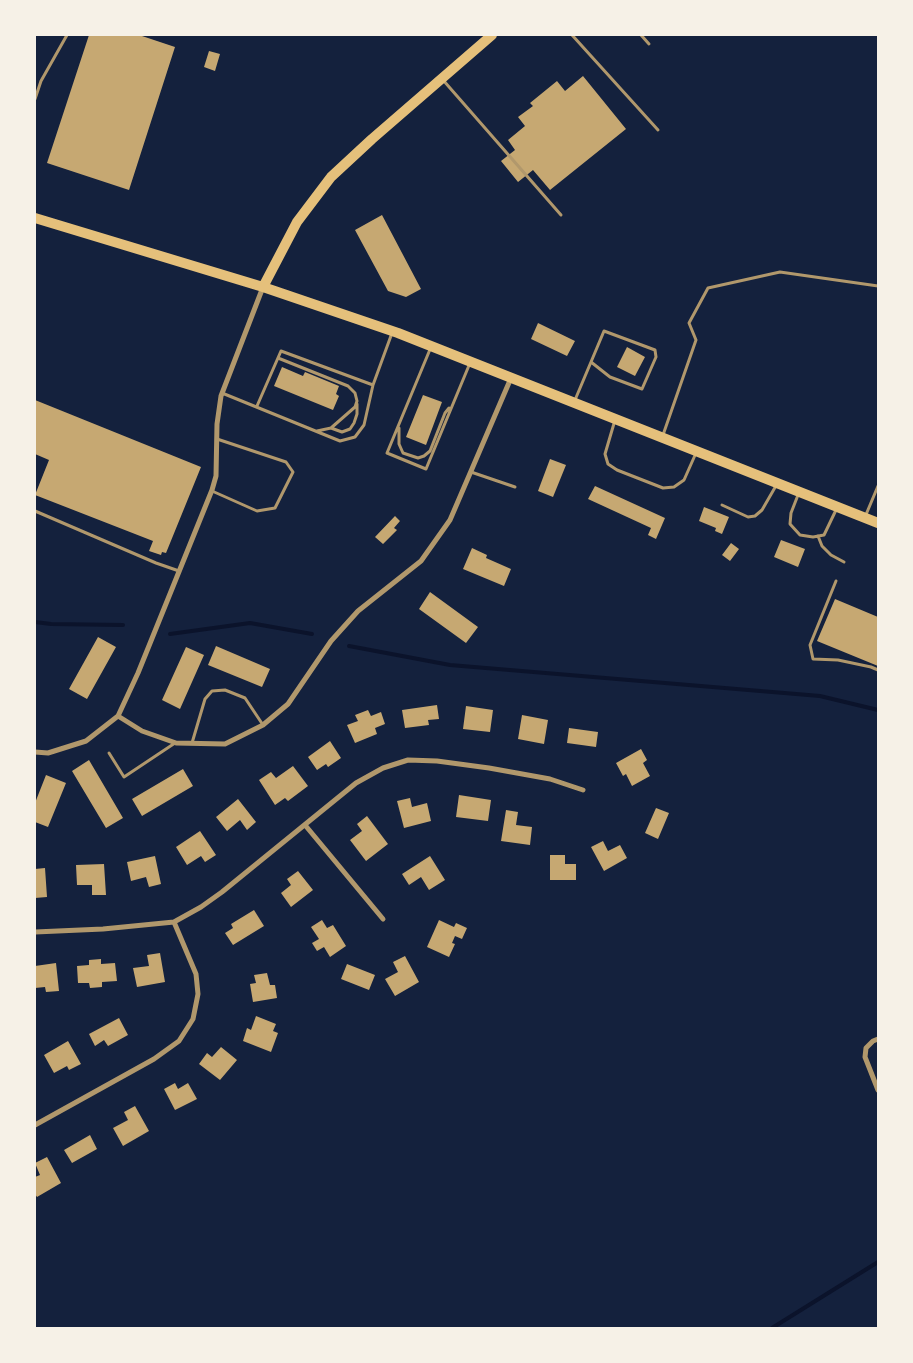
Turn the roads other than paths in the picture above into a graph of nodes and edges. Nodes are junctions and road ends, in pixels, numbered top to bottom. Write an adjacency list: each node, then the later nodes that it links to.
1 (67, 35): 7 (lane)
2 (492, 35): 6 (main road)
3 (572, 35): 8 (lane)
4 (641, 35): 5 (lane)
5 (649, 44)
6 (442, 79): 9 (lane); 12 (main road)
7 (35, 98)
8 (658, 130)
9 (561, 215)
10 (35, 218): 12 (main road)
11 (878, 286): 29 (lane)
12 (263, 287): 13 (main road); 20 (street)
13 (393, 332): 14 (main road); 19 (lane)
14 (431, 346): 16 (main road); 26 (lane)
15 (278, 358): 19 (lane); 21 (lane); 24 (lane)
16 (470, 362): 18 (main road); 23 (lane)
17 (591, 362): 17 (lane); 22 (lane)
18 (511, 378): 22 (main road); 32 (street)
19 (372, 385): 28 (lane)
20 (222, 393): 24 (lane); 30 (street)
21 (357, 401): 27 (lane); 27 (lane)
22 (574, 403): 25 (main road)
23 (453, 404): 26 (lane); 26 (lane)
24 (257, 406): 28 (lane)
25 (615, 419): 29 (main road); 31 (lane)
26 (399, 425)
27 (331, 428): 28 (lane)
28 (316, 431)
29 (662, 438): 31 (main road)
30 (217, 439): 36 (street); 36 (lane)
31 (696, 451): 33 (main road)
32 (471, 472): 35 (lane); 49 (street)
33 (778, 484): 37 (main road); 38 (lane)
34 (878, 486): 41 (lane)
35 (515, 487)
36 (212, 491): 45 (street)
37 (800, 492): 39 (main road); 43 (lane)
38 (722, 505)
39 (838, 507): 41 (main road); 43 (lane)
40 (35, 511): 45 (lane)
41 (865, 518): 42 (main road)
42 (878, 523)
43 (818, 536): 44 (lane)
44 (844, 562)
45 (179, 571): 48 (street)
46 (836, 581): 47 (lane)
47 (878, 670)
48 (118, 716): 50 (street); 52 (street)
49 (263, 725): 51 (street); 51 (lane)
50 (176, 743): 51 (street); 53 (lane)
51 (192, 743)
52 (35, 752)
53 (109, 753)
54 (583, 790): 55 (street)
55 (305, 825): 56 (street); 57 (street)
56 (382, 919)
57 (174, 922): 58 (street); 61 (street)
58 (35, 932)
59 (878, 1039): 60 (street)
60 (878, 1090)
61 (35, 1125)

